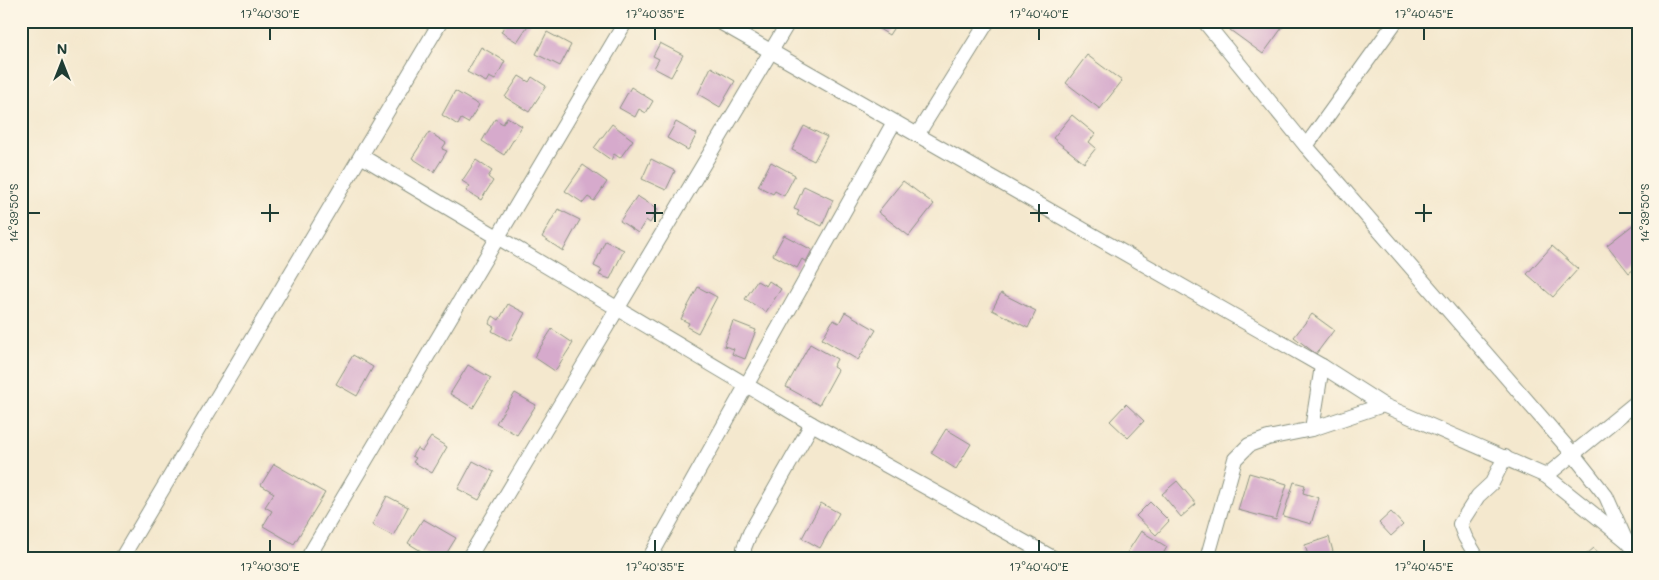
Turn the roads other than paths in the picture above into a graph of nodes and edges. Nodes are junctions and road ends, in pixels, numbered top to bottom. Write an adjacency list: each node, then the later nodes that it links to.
1 (441, 21): 12 (street)
2 (626, 21): 13 (street)
3 (718, 21): 8 (street)
4 (789, 21): 8 (street)
5 (988, 21): 10 (street)
6 (1204, 21): 11 (street)
7 (1396, 21): 11 (street)
8 (771, 51): 9 (street); 14 (street)
9 (894, 122): 10 (street); 16 (street)
10 (917, 135): 15 (street)
11 (1306, 146): 21 (street)
12 (361, 156): 13 (street); 26 (street)
13 (498, 237): 14 (street); 27 (street)
14 (618, 308): 16 (street); 28 (street)
15 (1322, 366): 18 (street); 20 (street)
16 (746, 385): 19 (street); 29 (street)
17 (1638, 402): 21 (street)
18 (1383, 405): 20 (street); 22 (street)
19 (812, 424): 30 (street); 31 (street)
20 (1312, 429): 32 (street)
21 (1572, 454): 23 (street); 24 (street)
22 (1505, 457): 23 (street); 33 (street)
23 (1546, 476): 24 (street)
24 (1626, 540): 25 (street)
25 (1638, 553)
26 (121, 559)
27 (307, 559)
28 (468, 559)
29 (649, 559)
30 (744, 559)
31 (1055, 559)
32 (1207, 559)
33 (1478, 559)

